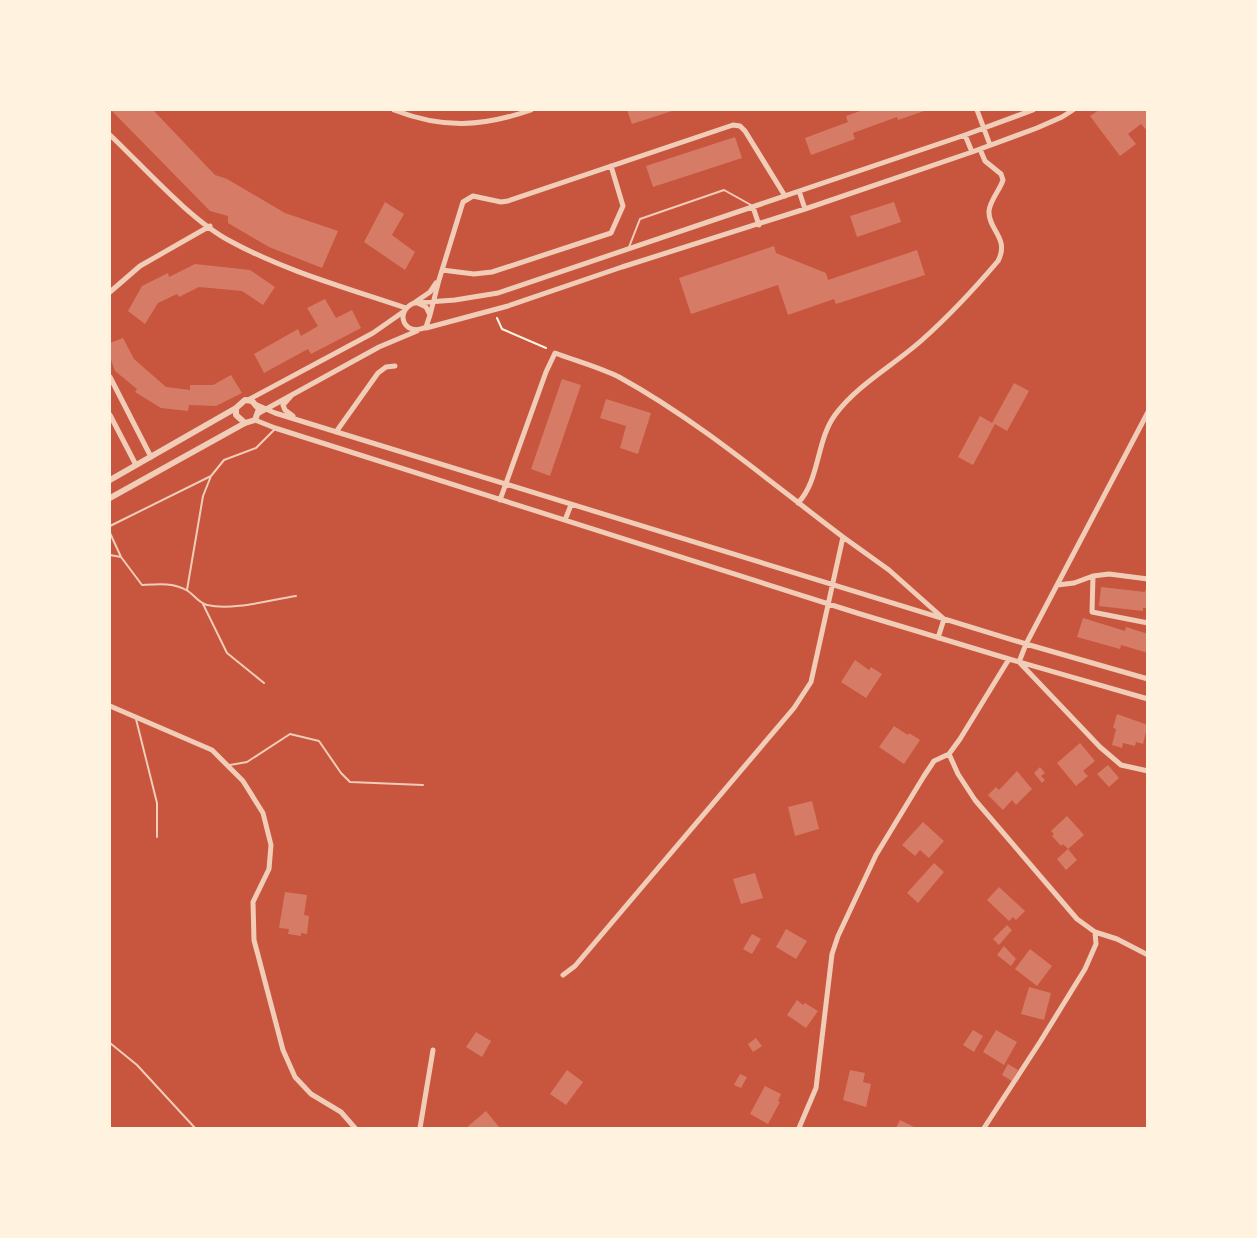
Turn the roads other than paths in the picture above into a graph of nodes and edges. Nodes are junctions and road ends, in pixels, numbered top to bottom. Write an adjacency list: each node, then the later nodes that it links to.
1 (394, 110): 2 (street)
2 (531, 110)
3 (976, 110): 6 (street)
4 (1033, 110): 6 (street)
5 (1073, 110): 9 (street)
6 (984, 128): 8 (street); 9 (street)
7 (110, 135): 18 (street)
8 (965, 135): 11 (street); 13 (street)
9 (990, 145): 10 (street)
10 (980, 149): 11 (street); 54 (street)
11 (972, 152): 16 (street)
12 (611, 166): 14 (street); 23 (street); 23 (street)
13 (799, 192): 14 (street); 16 (street)
14 (785, 196): 15 (street)
15 (753, 207): 17 (street); 19 (street); 19 (lane)
16 (805, 209): 17 (street)
17 (759, 225): 22 (street)
18 (210, 226): 26 (street); 29 (street)
19 (628, 249): 20 (street)
20 (617, 253): 21 (street); 22 (street)
21 (595, 261): 24 (street); 27 (street)
22 (622, 267): 24 (street)
23 (442, 270): 25 (street)
24 (600, 275): 31 (street)
25 (439, 280): 27 (street); 28 (street)
26 (110, 292)
27 (434, 301): 28 (street); 30 (street)
28 (416, 303): 29 (street); 30 (street)
29 (405, 310): 31 (street); 35 (street)
30 (430, 315): 31 (street)
31 (419, 330): 34 (street)
32 (394, 366): 44 (street)
33 (110, 377): 47 (street)
34 (294, 393): 37 (street); 42 (street)
35 (248, 400): 36 (street); 37 (street)
36 (237, 408): 41 (street); 47 (street)
37 (262, 411): 40 (street); 42 (street)
38 (1148, 412): 65 (street)
39 (110, 415): 48 (street)
40 (255, 420): 41 (street); 43 (street)
41 (244, 423): 52 (street)
42 (314, 425): 44 (street)
43 (275, 428): 46 (street); 49 (lane)
44 (336, 432): 45 (street)
45 (367, 441): 46 (street); 51 (street)
46 (362, 454): 53 (street)
47 (151, 457): 48 (street)
48 (136, 465): 50 (street)
49 (211, 476): 57 (lane); 66 (lane)
50 (110, 480)
51 (507, 484): 53 (street); 54 (street); 55 (street)
52 (110, 498)
53 (500, 500): 56 (street)
54 (798, 503): 59 (street)
55 (571, 505): 56 (street); 64 (street)
56 (565, 520): 69 (street)
57 (110, 526)
58 (110, 533): 61 (lane)
59 (843, 537): 64 (street); 70 (street)
60 (110, 555): 61 (lane)
61 (121, 557): 66 (lane)
62 (1093, 576): 63 (street); 65 (street); 71 (street)
63 (1148, 579)
64 (833, 585): 69 (street); 70 (street)
65 (1057, 585): 73 (street)
66 (187, 590): 68 (lane)
67 (296, 596): 68 (lane)
68 (203, 604): 77 (lane)
69 (829, 604): 72 (street); 88 (street)
70 (944, 619): 72 (street); 73 (street)
71 (1148, 623)
72 (938, 638): 74 (street)
73 (1026, 644): 75 (street); 76 (street)
74 (1009, 659): 75 (street); 81 (street)
75 (1019, 662): 78 (street); 83 (street)
76 (1148, 679)
77 (264, 683)
78 (1148, 699)
79 (110, 706): 80 (street)
80 (136, 718): 82 (street); 85 (lane)
81 (949, 754): 86 (street); 94 (street)
82 (227, 766): 84 (lane); 92 (street)
83 (1148, 771)
84 (423, 784)
85 (157, 837)
86 (1095, 932): 87 (street); 95 (street)
87 (1148, 956)
88 (563, 975)
89 (110, 1043): 91 (lane)
90 (434, 1050): 93 (street)
91 (195, 1128)
92 (355, 1128)
93 (420, 1128)
94 (799, 1128)
95 (984, 1128)

